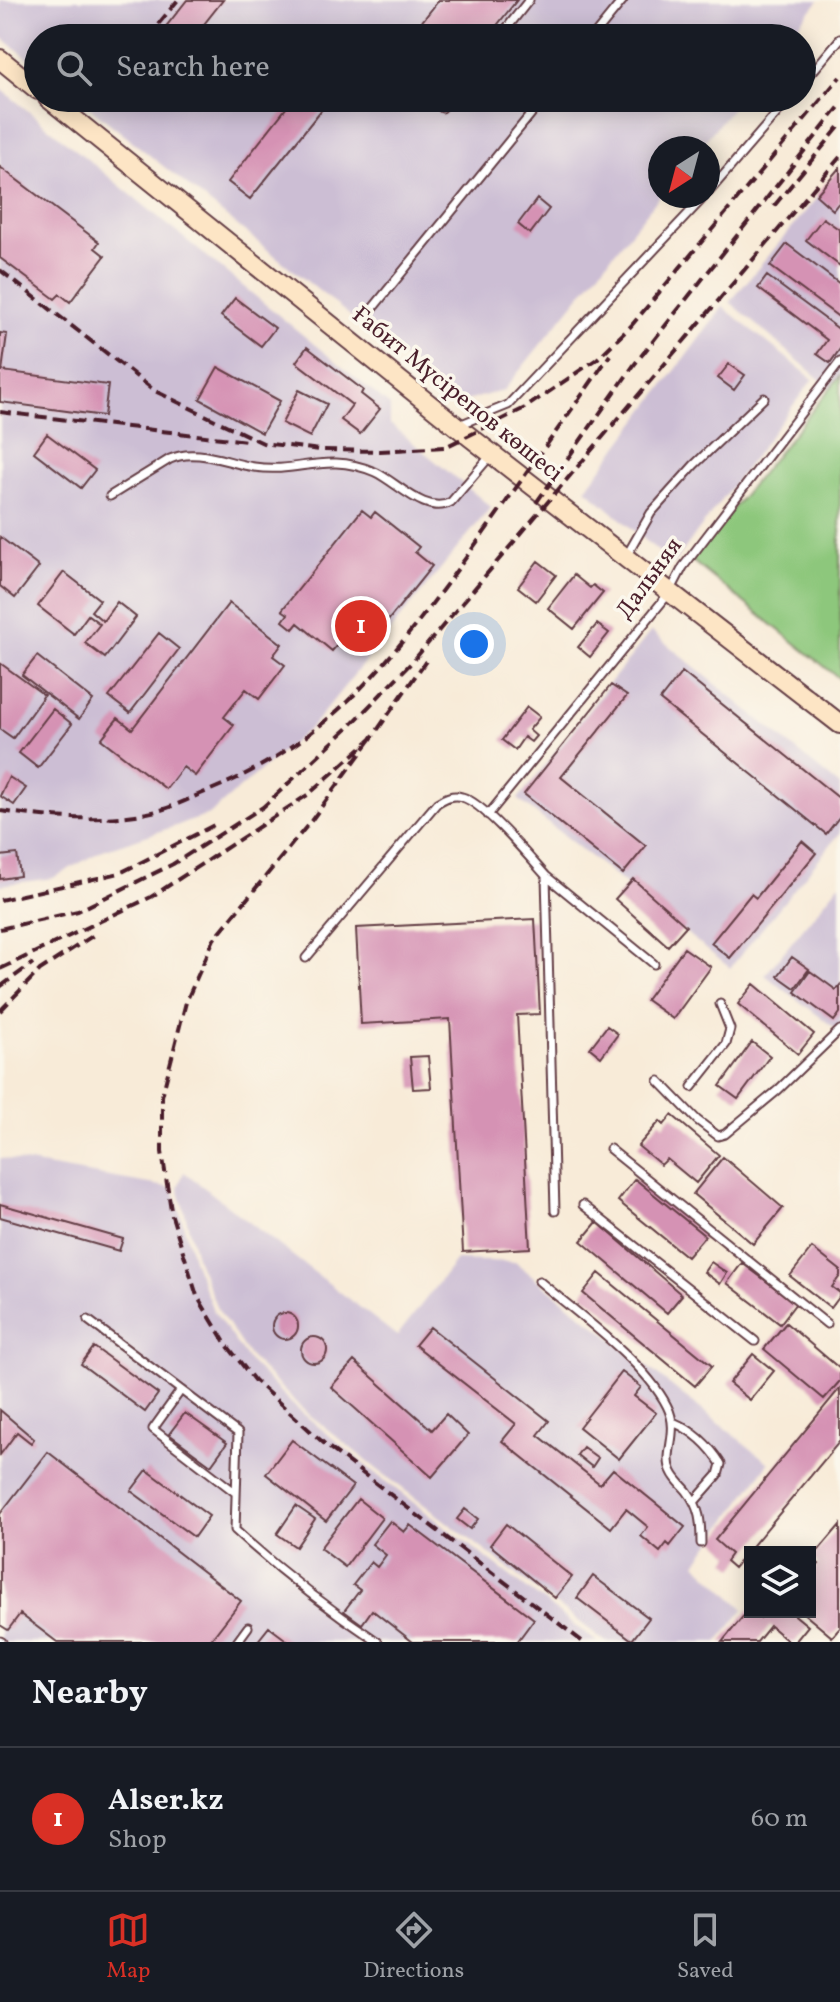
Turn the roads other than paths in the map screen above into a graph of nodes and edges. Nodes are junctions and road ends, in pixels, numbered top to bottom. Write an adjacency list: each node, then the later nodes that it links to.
1 (529, 0): 3 (lane)
2 (623, 0): 4 (lane)
3 (510, 24)
4 (603, 24)
5 (840, 39): 7 (lane)
6 (0, 59): 8 (main road)
7 (816, 67)
8 (24, 79)
9 (65, 112): 17 (main road, Ғабит Мүсірепов көшесі)
10 (533, 112): 14 (lane)
11 (778, 112): 12 (lane)
12 (720, 179)
13 (694, 208): 17 (lane)
14 (373, 308)
15 (840, 362): 21 (lane, Дальняя)
16 (764, 398): 20 (lane)
17 (457, 426): 18 (main road, Ғабит Мүсірепов көшесі)
18 (492, 454): 19 (lane); 20 (main road, Ғабит Мүсірепов көшесі)
19 (110, 496)
20 (626, 558): 21 (main road, Ғабит Мүсірепов көшесі)
21 (670, 592): 22 (main road, Ғабит Мүсірепов көшесі); 23 (lane, Дальняя)
22 (840, 724)
23 (488, 815): 24 (lane); 25 (lane)
24 (546, 876): 26 (lane); 33 (lane)
25 (306, 958)
26 (654, 964)
27 (720, 1004): 30 (lane)
28 (840, 1030): 29 (lane)
29 (659, 1081)
30 (692, 1087)
31 (610, 1149): 36 (lane)
32 (583, 1205): 37 (lane)
33 (555, 1211)
34 (539, 1281): 39 (lane)
35 (88, 1320): 38 (lane)
36 (827, 1324)
37 (755, 1341)
38 (181, 1390): 40 (lane); 40 (lane)
39 (673, 1422): 41 (lane); 41 (lane)
40 (236, 1493): 45 (lane)
41 (695, 1501): 42 (lane)
42 (701, 1543)
43 (248, 1627): 44 (lane)
44 (237, 1642)
45 (378, 1642)

